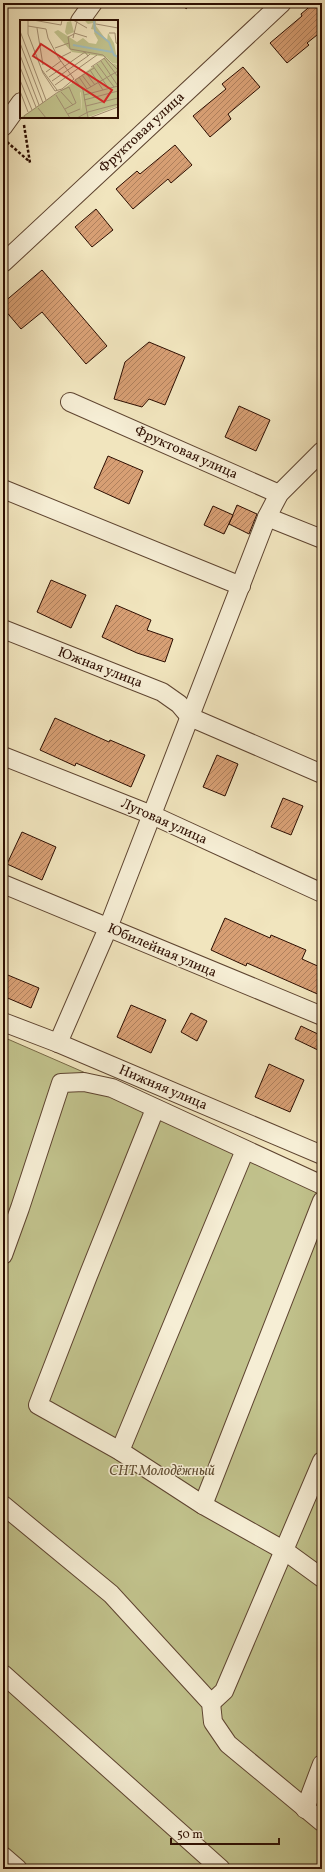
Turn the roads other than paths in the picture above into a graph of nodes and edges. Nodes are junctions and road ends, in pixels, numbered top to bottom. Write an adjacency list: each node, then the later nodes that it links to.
1 (93, 3): 3 (street)
2 (282, 3): 6 (street, Фруктовая улица)
3 (81, 20)
4 (20, 103): 5 (street)
5 (3, 127)
6 (3, 263)
7 (70, 402): 10 (street, Фруктовая улица)
8 (322, 451): 10 (street)
9 (3, 489): 13 (street)
10 (279, 494): 11 (street)
11 (267, 517): 12 (street); 13 (street)
12 (322, 539)
13 (241, 586): 15 (street)
14 (3, 629): 15 (street, Южная улица)
15 (190, 717): 17 (street); 18 (street)
16 (3, 756): 18 (street, Луговая улица)
17 (322, 774)
18 (152, 815): 20 (street, Луговая улица); 21 (street)
19 (3, 884): 21 (street, Юбилейная улица)
20 (322, 893)
21 (108, 928): 22 (street, Юбилейная улица); 24 (street)
22 (322, 1016)
23 (3, 1022): 24 (street, Нижняя улица)
24 (58, 1043): 27 (street, Нижняя улица)
25 (156, 1109): 26 (street); 30 (street); 31 (street)
26 (245, 1150): 28 (street); 31 (street)
27 (322, 1155)
28 (322, 1185)
29 (322, 1201): 34 (street)
30 (3, 1255)
31 (120, 1451): 34 (street)
32 (322, 1462): 35 (street)
33 (3, 1505): 38 (street)
34 (203, 1505): 35 (street)
35 (285, 1551): 36 (street); 38 (street)
36 (322, 1578)
37 (3, 1674): 44 (street)
38 (211, 1703): 40 (street)
39 (322, 1764): 40 (street)
40 (305, 1809): 41 (street)
41 (322, 1822)
42 (3, 1856): 43 (street)
43 (18, 1869)
44 (221, 1869)

